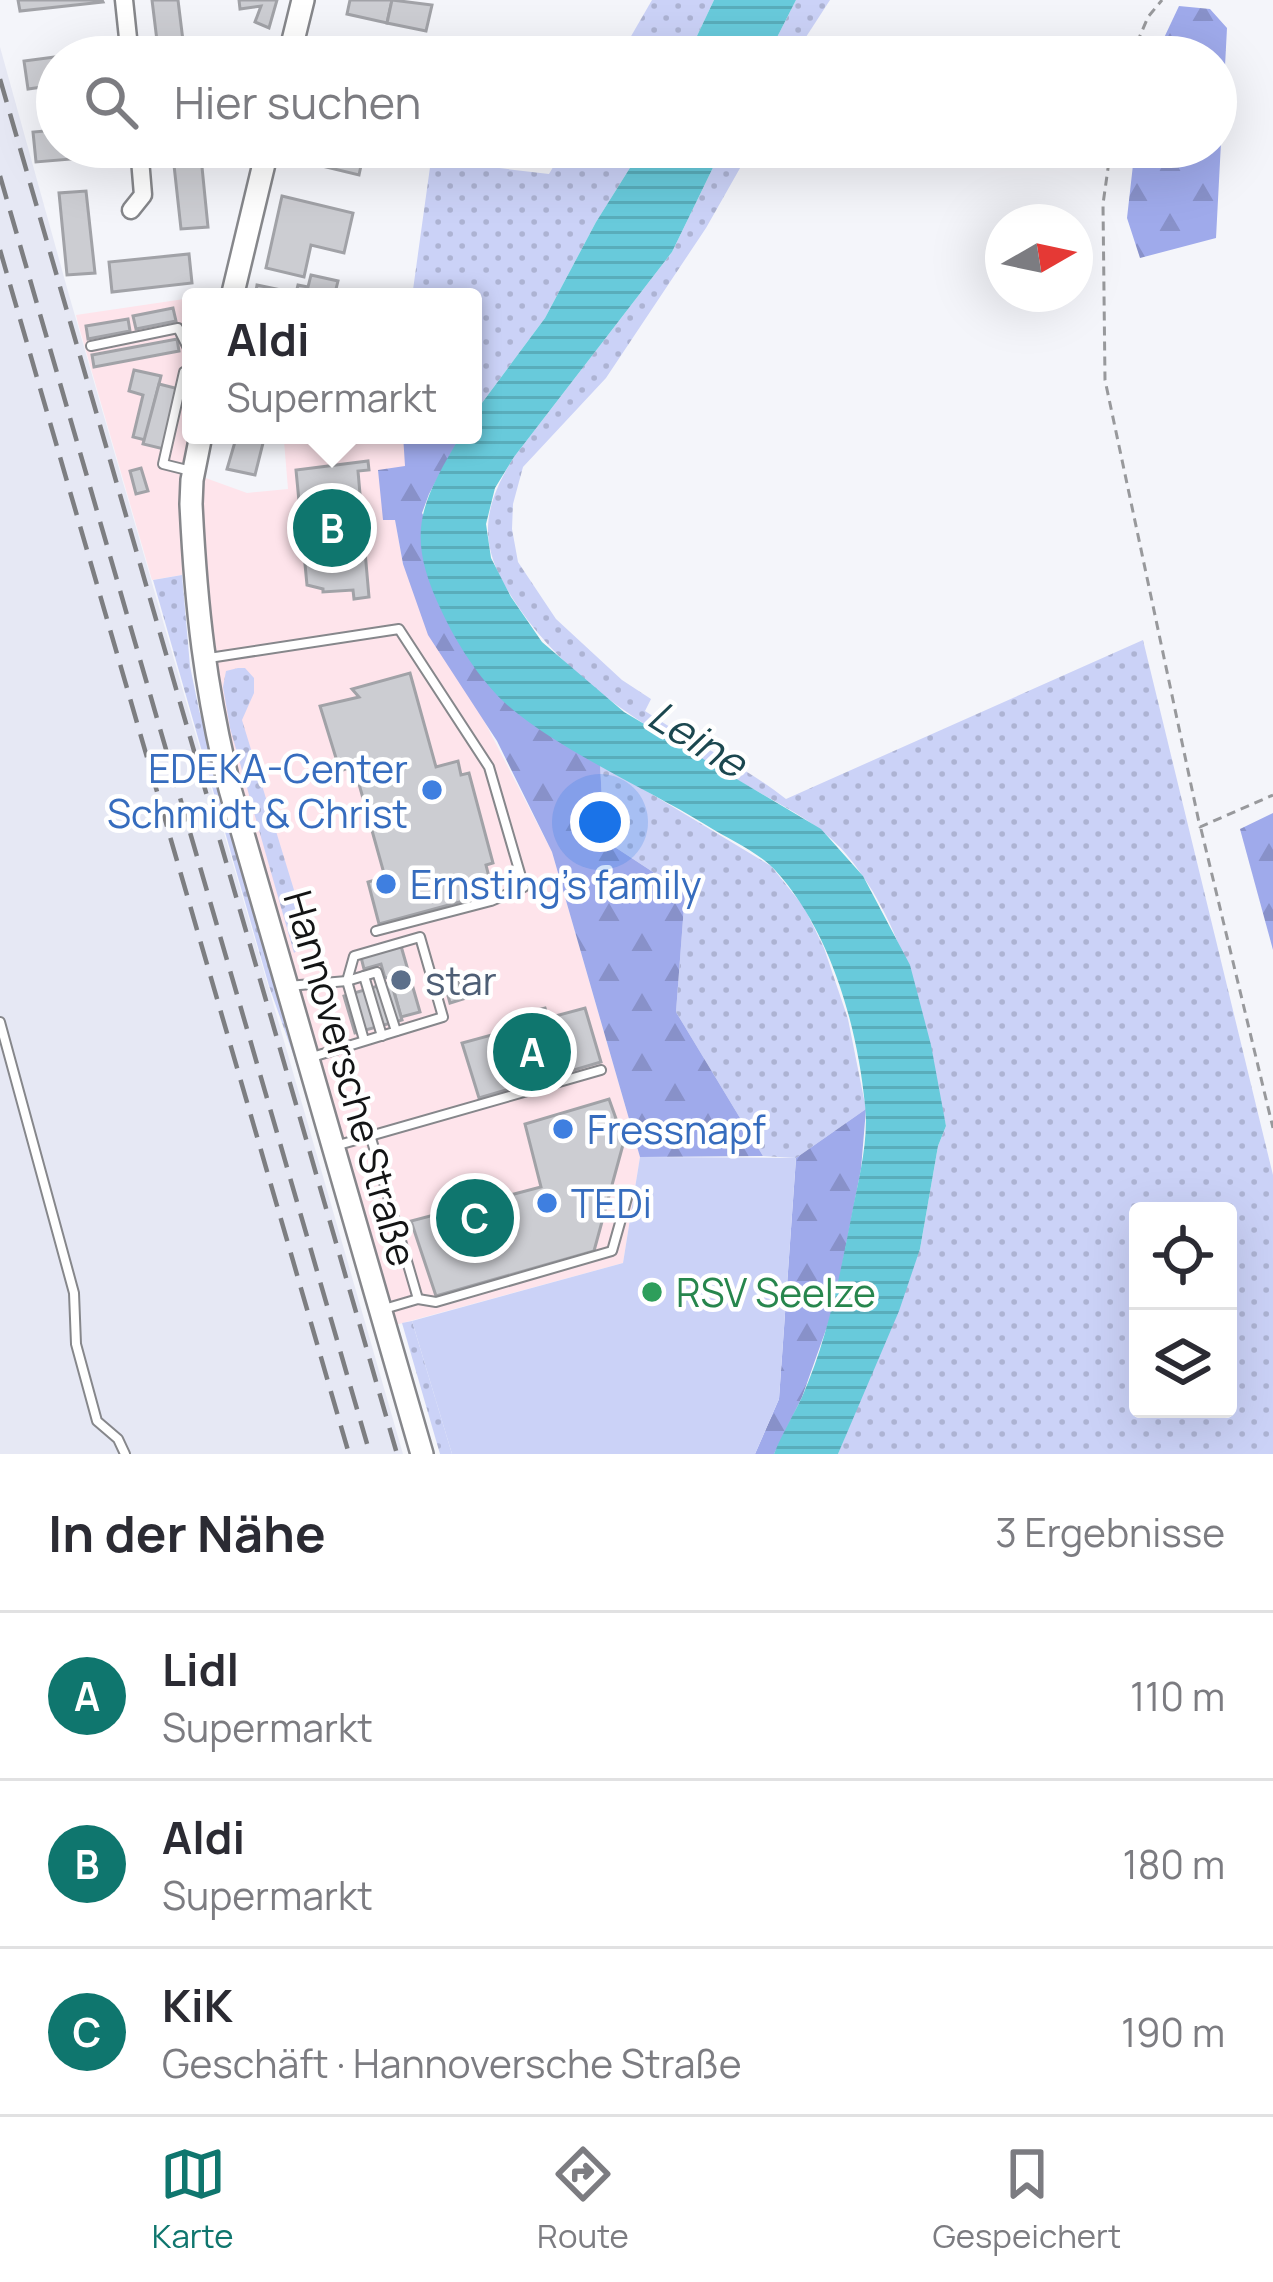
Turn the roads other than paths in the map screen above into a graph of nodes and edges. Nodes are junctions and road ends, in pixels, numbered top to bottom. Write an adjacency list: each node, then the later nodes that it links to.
1 (124, 0): 3 (street)
2 (303, 0): 4 (street)
3 (128, 36)
4 (294, 36)
5 (141, 168): 7 (street)
6 (263, 168): 8 (street)
7 (131, 210)
8 (234, 288)
9 (182, 336): 10 (lane)
10 (91, 346)
11 (182, 381): 13 (lane)
12 (199, 444): 13 (street, Hannoversche Straße)
13 (193, 471): 14 (street, Hannoversche Straße)
14 (201, 658): 15 (lane); 18 (street, Hannoversche Straße)
15 (376, 931)
16 (364, 976): 17 (lane); 20 (lane); 21 (lane)
17 (347, 981): 18 (lane); 20 (lane); 22 (lane)
18 (287, 986): 23 (street, Hannoversche Straße)
19 (0, 1022): 30 (lane)
20 (396, 1032): 21 (lane)
21 (382, 1036): 22 (lane)
22 (364, 1040): 23 (lane)
23 (308, 1058): 26 (street, Hannoversche Straße)
24 (601, 1070): 25 (lane)
25 (370, 1138): 26 (lane); 28 (lane)
26 (334, 1147): 29 (street, Hannoversche Straße)
27 (627, 1198): 28 (lane)
28 (418, 1299): 29 (lane)
29 (380, 1310): 31 (street, Hannoversche Straße)
30 (125, 1454)
31 (422, 1454)

